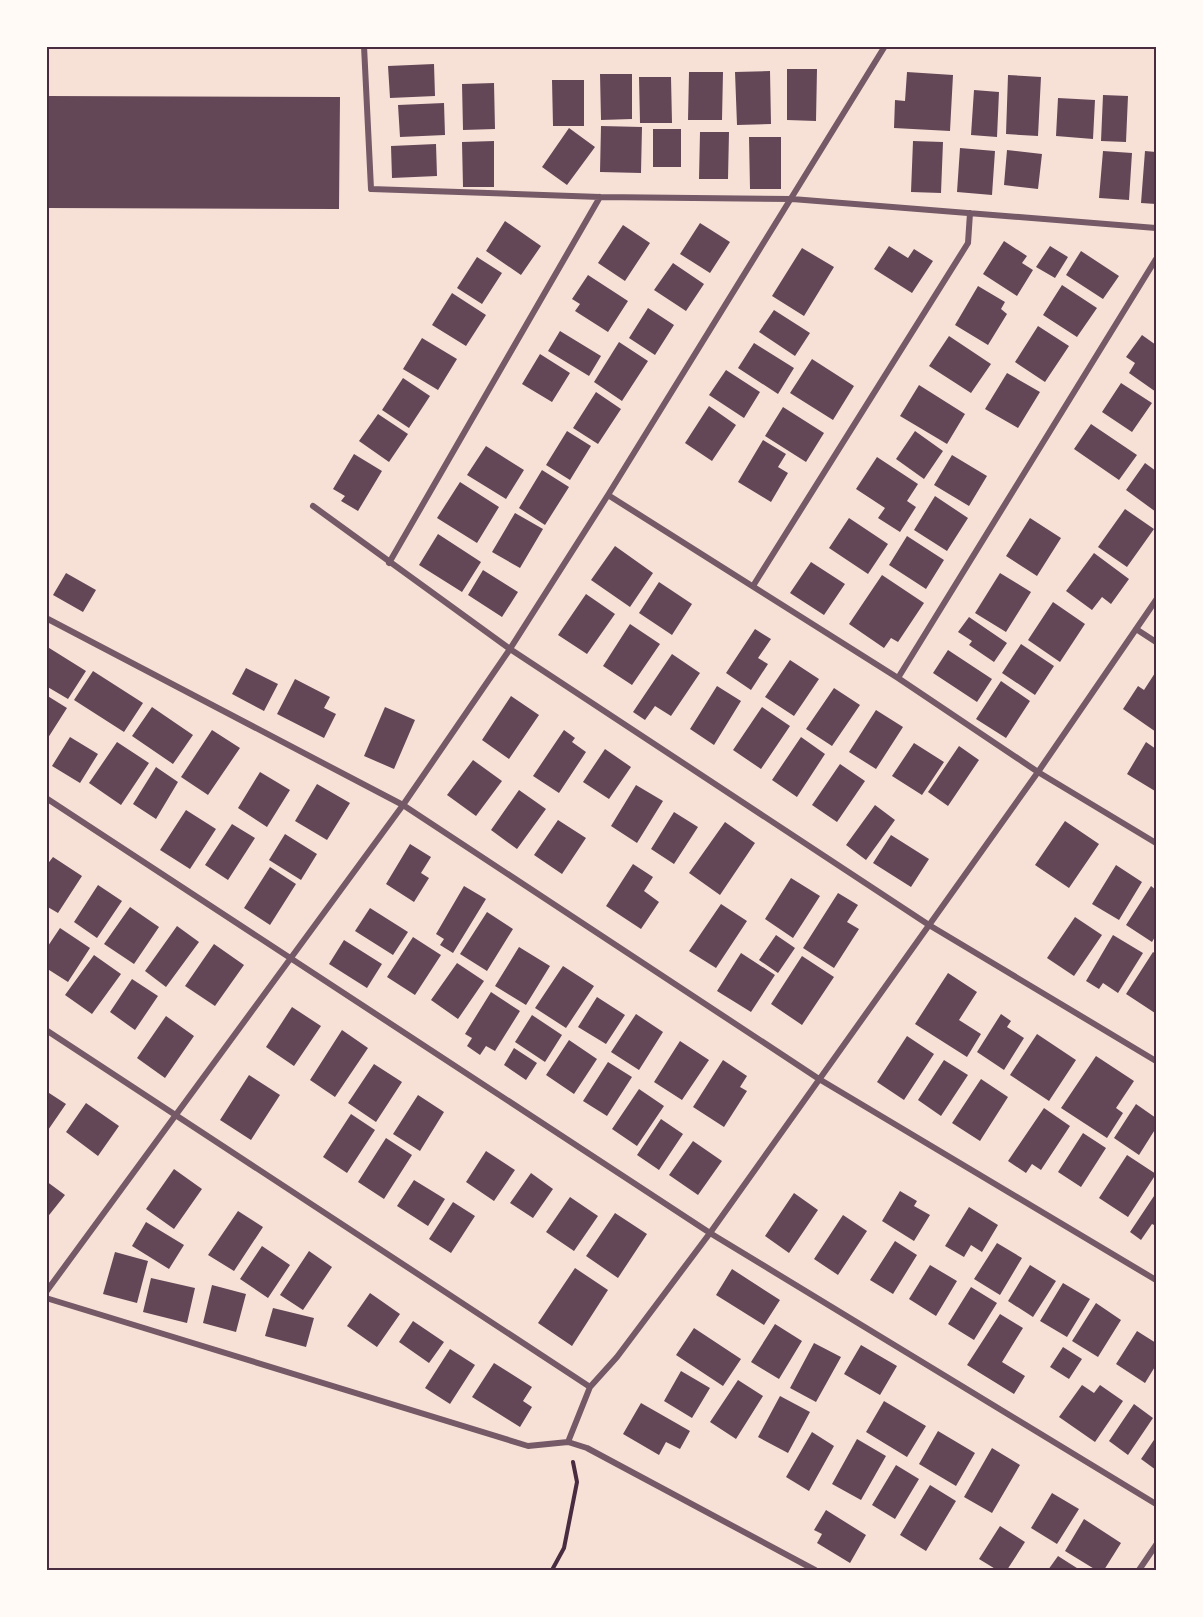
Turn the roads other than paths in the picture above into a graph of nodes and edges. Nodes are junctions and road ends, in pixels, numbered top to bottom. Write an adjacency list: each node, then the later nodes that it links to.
1 (364, 46): 3 (street)
2 (885, 46): 4 (street)
3 (600, 197): 4 (street); 10 (street)
4 (792, 199): 5 (street); 8 (street)
5 (970, 213): 6 (street); 11 (street)
6 (1156, 228)
7 (1156, 259): 17 (street)
8 (608, 495): 11 (street); 16 (street)
9 (313, 506): 10 (street)
10 (389, 563): 16 (street)
11 (753, 586): 17 (street)
12 (1156, 600): 14 (street)
13 (46, 618): 20 (street)
14 (1136, 629): 15 (street); 18 (street)
15 (1156, 642)
16 (510, 649): 20 (street); 22 (street)
17 (898, 678): 18 (street)
18 (1038, 772): 21 (street); 22 (street)
19 (46, 798): 23 (street)
20 (403, 805): 23 (street); 26 (street)
21 (1156, 843)
22 (929, 926): 25 (street); 26 (street)
23 (292, 958): 27 (street); 28 (street)
24 (46, 1030): 27 (street)
25 (1156, 1061)
26 (819, 1079): 28 (street); 29 (street)
27 (176, 1116): 30 (street); 32 (street)
28 (710, 1233): 32 (street); 34 (street)
29 (1156, 1281)
30 (46, 1292)
31 (46, 1298): 33 (street)
32 (590, 1387): 33 (street)
33 (568, 1442): 36 (street)
34 (1156, 1504)
35 (1156, 1545): 37 (street)
36 (815, 1570)
37 (1139, 1570)

